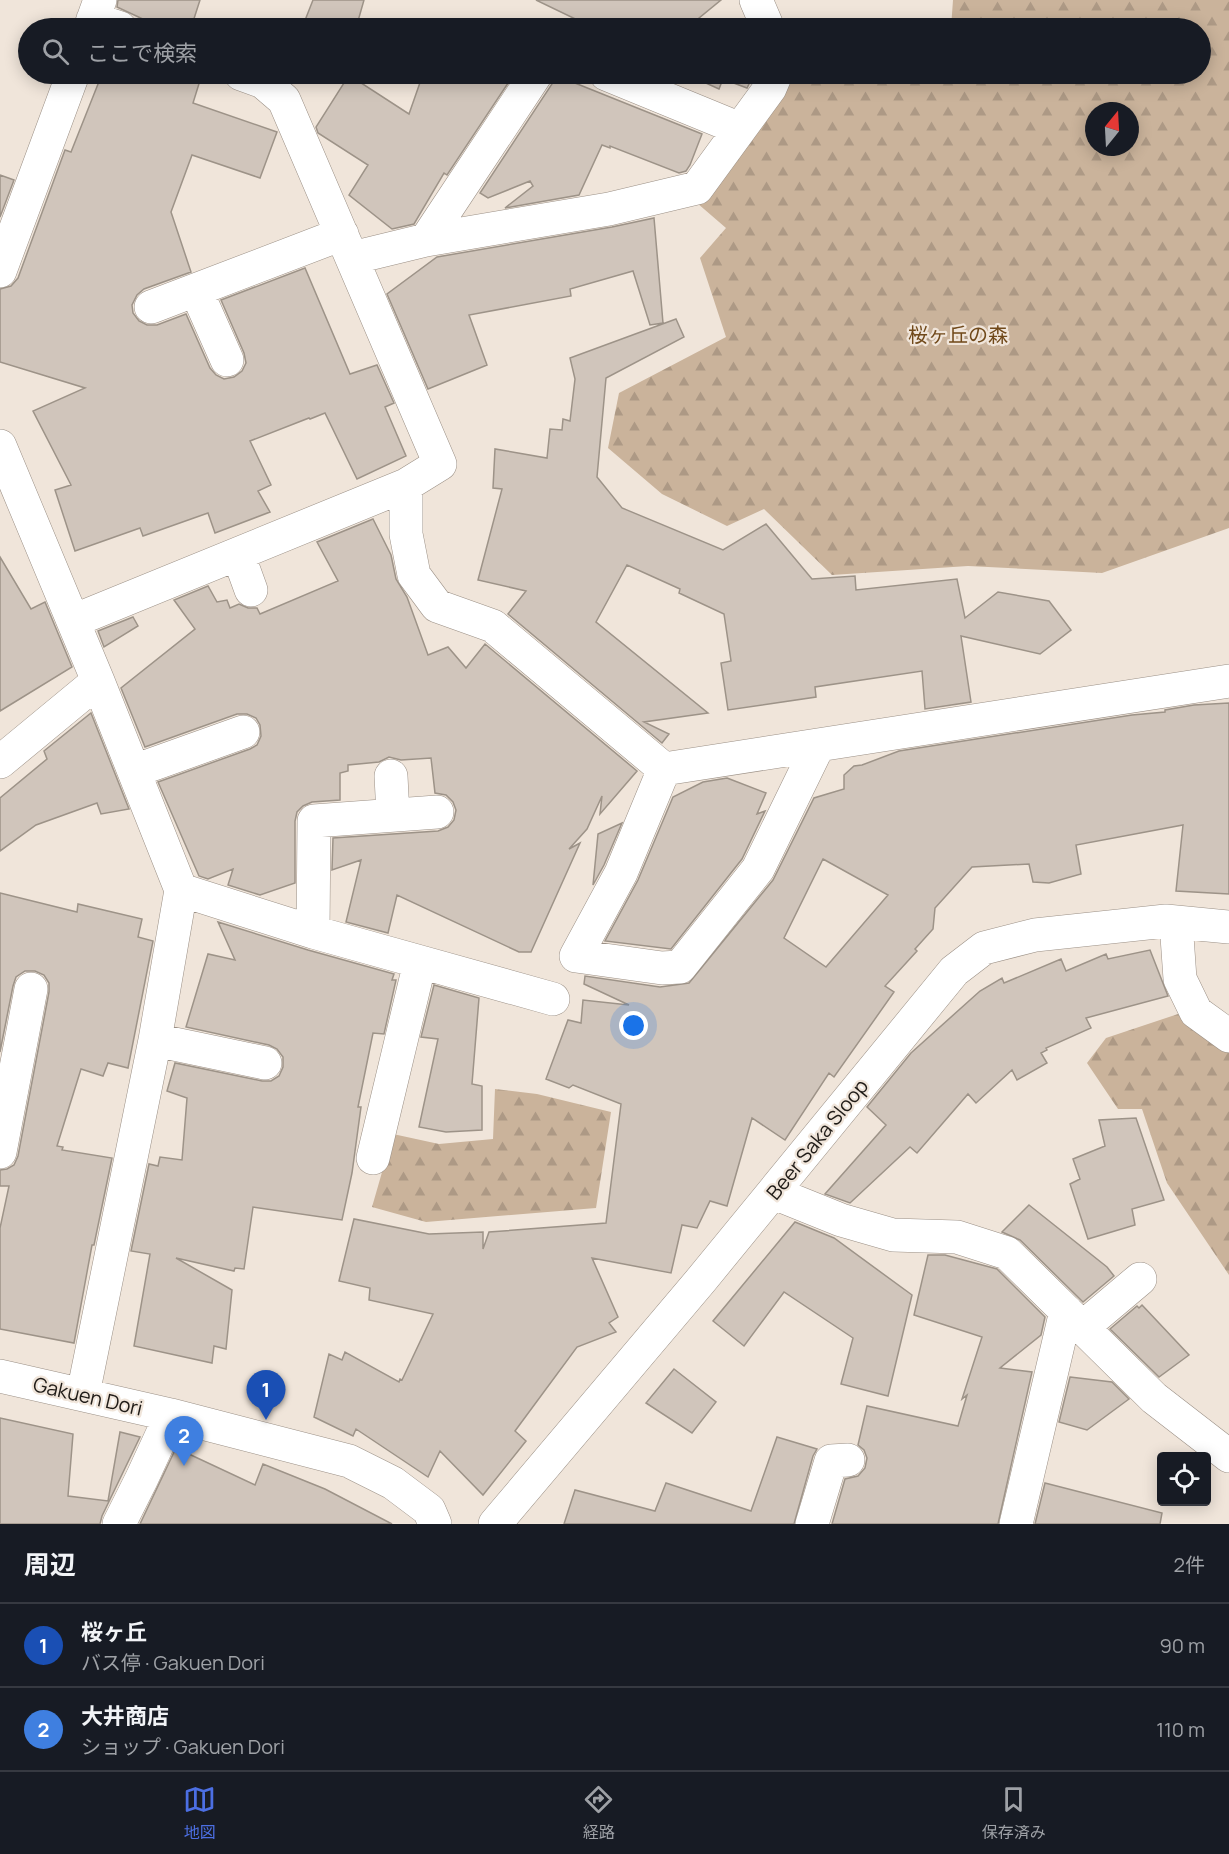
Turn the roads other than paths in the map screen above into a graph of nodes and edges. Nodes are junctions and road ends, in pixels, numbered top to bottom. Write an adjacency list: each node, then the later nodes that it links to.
1 (756, 0): 2 (street)
2 (764, 18)
3 (69, 84): 11 (street)
4 (265, 84): 10 (street)
5 (529, 84): 9 (street)
6 (630, 84): 8 (street)
7 (771, 84): 8 (street)
8 (740, 129): 9 (street)
9 (426, 240): 10 (street)
10 (347, 246): 12 (street); 16 (street)
11 (0, 271)
12 (200, 288): 13 (street); 14 (street)
13 (151, 307)
14 (227, 360)
15 (0, 446): 19 (street)
16 (413, 491): 17 (street); 25 (street)
17 (238, 554): 18 (street); 19 (street)
18 (251, 590)
19 (74, 621): 20 (street)
20 (98, 681): 24 (street); 26 (street)
21 (1229, 681): 23 (street)
22 (243, 732): 26 (street)
23 (818, 746): 25 (street); 25 (street)
24 (0, 762)
25 (664, 770)
26 (134, 771): 30 (street)
27 (391, 776): 29 (street)
28 (437, 812): 29 (street)
29 (393, 815): 33 (street)
30 (181, 890): 33 (street); 38 (street)
31 (1176, 921): 32 (street, Beer Saka Sloop); 37 (street); 42 (street, Beer Saka Sloop)
32 (1229, 927)
33 (311, 931): 34 (street)
34 (420, 962): 36 (street); 41 (street)
35 (31, 989): 40 (street)
36 (553, 999)
37 (1229, 1036)
38 (155, 1040): 39 (street); 46 (street)
39 (265, 1063)
40 (0, 1152)
41 (373, 1158)
42 (774, 1193): 44 (street); 52 (street, Beer Saka Sloop)
43 (1140, 1279): 44 (street)
44 (1074, 1319): 48 (street); 54 (street)
45 (0, 1376): 46 (street, Gakuen Dori)
46 (83, 1394): 47 (street, Gakuen Dori)
47 (171, 1415): 50 (street); 51 (street, Gakuen Dori)
48 (1229, 1456)
49 (848, 1460): 53 (street)
50 (119, 1524)
51 (435, 1524)
52 (495, 1524)
53 (812, 1524)
54 (1016, 1524)

